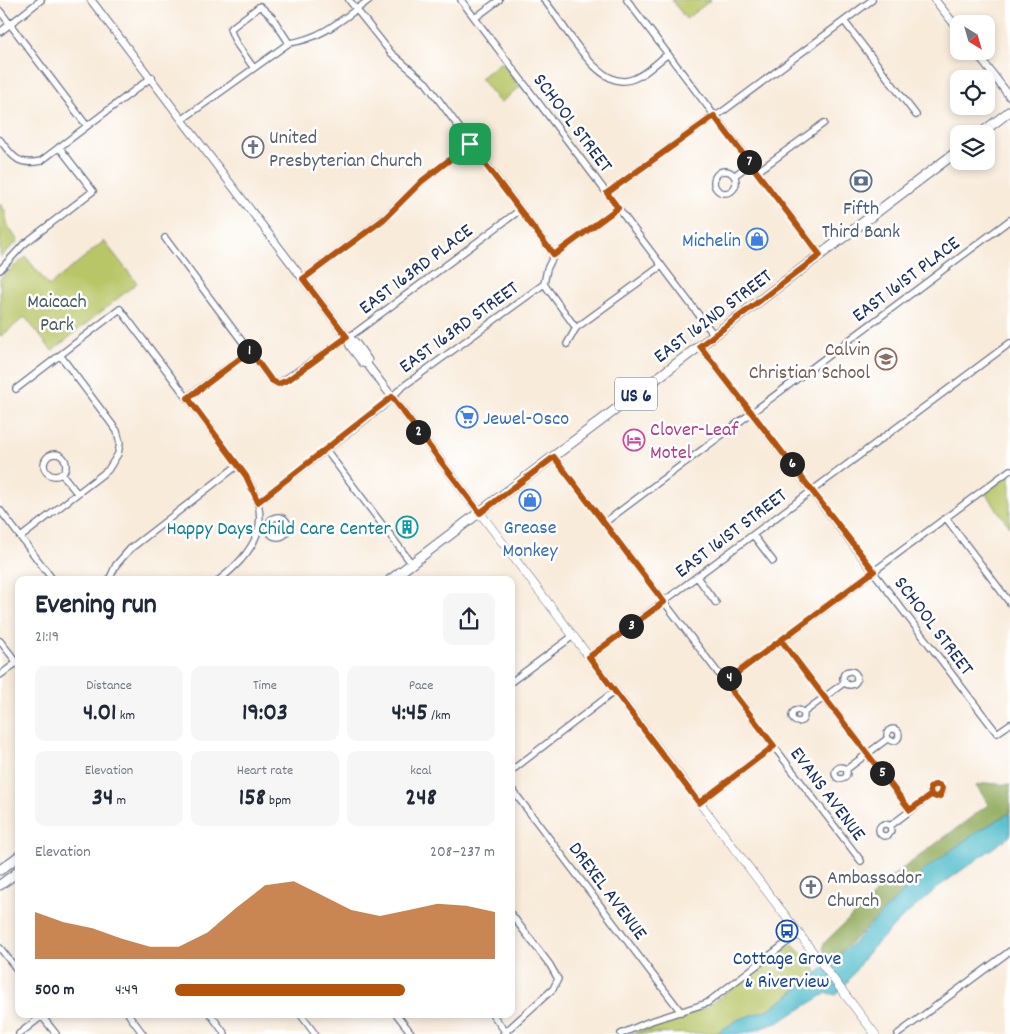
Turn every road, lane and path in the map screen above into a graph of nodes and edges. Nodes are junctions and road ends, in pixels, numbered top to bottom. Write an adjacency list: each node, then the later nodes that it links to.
1 (41, 0): 18 (street)
2 (92, 0): 12 (street)
3 (95, 0): 12 (street)
4 (349, 0): 13 (street)
5 (368, 0): 13 (street)
6 (461, 0): 15 (street, SCHOOL STREET)
7 (499, 0): 15 (street)
8 (544, 0): 21 (street)
9 (627, 0): 21 (street)
10 (872, 0): 17 (street)
11 (936, 0): 16 (street)
12 (100, 9): 24 (street)
13 (356, 10): 20 (street); 34 (street)
14 (0, 11): 18 (street)
15 (475, 18): 40 (street, SCHOOL STREET)
16 (950, 18)
17 (844, 20): 27 (street); 28 (street)
18 (10, 24): 19 (street); 32 (street)
19 (0, 32)
20 (289, 43): 23 (street); 23 (street)
21 (668, 54): 28 (street)
22 (982, 60): 25 (street)
23 (254, 67): 29 (street)
24 (152, 77): 29 (street); 32 (street)
25 (1010, 97)
26 (1010, 111): 31 (main road)
27 (916, 115)
28 (714, 116): 37 (street); 40 (street)
29 (183, 119): 49 (street)
30 (824, 123): 38 (street)
31 (992, 125)
32 (86, 126): 35 (street)
33 (0, 140): 35 (street)
34 (470, 144): 42 (street); 49 (street)
35 (60, 147): 48 (street)
36 (950, 157): 46 (main road, EAST 162ND STREET / US 6)
37 (750, 164): 38 (street); 39 (street)
38 (757, 172): 46 (street)
39 (734, 176)
40 (607, 193): 41 (street, SCHOOL STREET)
41 (618, 208): 45 (street); 47 (street, SCHOOL STREET)
42 (520, 210): 45 (street); 53 (street, EAST 163RD PLACE)
43 (1010, 220): 62 (street, EAST 161ST PLACE)
44 (165, 238): 57 (street)
45 (554, 255): 50 (street, EAST 163RD STREET)
46 (820, 255): 52 (main road, EAST 162ND STREET / US 6)
47 (661, 266): 51 (street); 52 (street, SCHOOL STREET)
48 (0, 270)
49 (303, 279): 53 (street)
50 (544, 284): 51 (street); 60 (street, EAST 163RD STREET)
51 (576, 328): 55 (street)
52 (714, 335): 56 (main road, EAST 162ND STREET / US 6)
53 (347, 337): 57 (street, EAST 163RD PLACE); 60 (street)
54 (1010, 343): 68 (street, EAST 161ST STREET)
55 (567, 344)
56 (700, 346): 62 (street, SCHOOL STREET); 64 (main road, EAST 162ND STREET / US 6)
57 (250, 351): 61 (street)
58 (60, 355): 59 (street); 61 (street); 69 (street)
59 (16, 389)
60 (392, 397): 63 (street, EAST 163RD STREET); 72 (street)
61 (188, 398): 65 (street)
62 (752, 412): 68 (street, SCHOOL STREET); 74 (street, EAST 161ST PLACE)
63 (326, 450): 70 (street, EAST 163RD STREET); 80 (street)
64 (554, 457): 72 (main road, EAST 162ND STREET / US 6); 74 (street, EVANS AVENUE)
65 (238, 465): 70 (street); 83 (street)
66 (1010, 470): 73 (street)
67 (62, 474): 69 (street)
68 (813, 491): 77 (street, EAST 161ST STREET); 81 (street, SCHOOL STREET)
69 (77, 494): 78 (street)
70 (258, 502): 75 (street)
71 (0, 510): 78 (street)
72 (480, 513): 80 (main road, EAST 162ND STREET / US 6); 90 (main road)
73 (946, 518): 81 (street); 89 (street)
74 (604, 523): 87 (street, EVANS AVENUE)
75 (259, 525): 76 (street); 84 (street)
76 (268, 525)
77 (753, 535): 79 (street); 86 (street, EAST 161ST STREET)
78 (21, 537): 82 (street)
79 (773, 561)
80 (412, 564): 85 (main road, EAST 162ND STREET / US 6)
81 (874, 571): 91 (street); 103 (street, SCHOOL STREET)
82 (50, 576)
83 (111, 576)
84 (225, 576)
85 (396, 576)
86 (697, 577): 87 (street, EAST 161ST STREET); 88 (street)
87 (664, 602): 93 (street, EAST 161ST STREET); 98 (street, EVANS AVENUE)
88 (716, 603)
89 (1010, 604)
90 (573, 636): 93 (main road); 97 (street)
91 (781, 640): 98 (street); 101 (street)
92 (0, 641): 94 (street)
93 (589, 657): 100 (main road)
94 (15, 659)
95 (15, 665): 96 (street)
96 (0, 676)
97 (515, 679)
98 (725, 682): 105 (street, EVANS AVENUE)
99 (845, 682): 101 (street)
100 (614, 691): 107 (street); 111 (main road)
101 (824, 697): 102 (street); 106 (street)
102 (803, 712)
103 (1010, 724)
104 (887, 738): 106 (street)
105 (774, 746): 111 (street); 115 (street, EVANS AVENUE)
106 (867, 753): 108 (street); 112 (street)
107 (515, 768)
108 (847, 769)
109 (515, 793): 124 (street, DREXEL AVENUE)
110 (931, 795): 112 (street)
111 (699, 803): 120 (main road)
112 (910, 810): 113 (street)
113 (890, 826)
114 (15, 859): 116 (main road)
115 (861, 861)
116 (0, 870)
117 (15, 874): 118 (main road)
118 (0, 885)
119 (515, 919): 132 (street)
120 (798, 934): 124 (street); 140 (main road)
121 (0, 948): 123 (street)
122 (1010, 952): 141 (street)
123 (15, 967)
124 (681, 1012): 139 (street)
125 (40, 1018): 133 (street)
126 (44, 1018): 134 (street)
127 (131, 1018): 135 (street)
128 (213, 1018): 136 (street)
129 (302, 1018): 137 (street)
130 (399, 1018): 138 (street)
131 (495, 1018): 132 (street)
132 (505, 1033)
133 (20, 1034)
134 (56, 1034)
135 (143, 1034)
136 (225, 1034)
137 (315, 1034)
138 (412, 1034)
139 (621, 1034)
140 (875, 1034)
141 (898, 1034)

